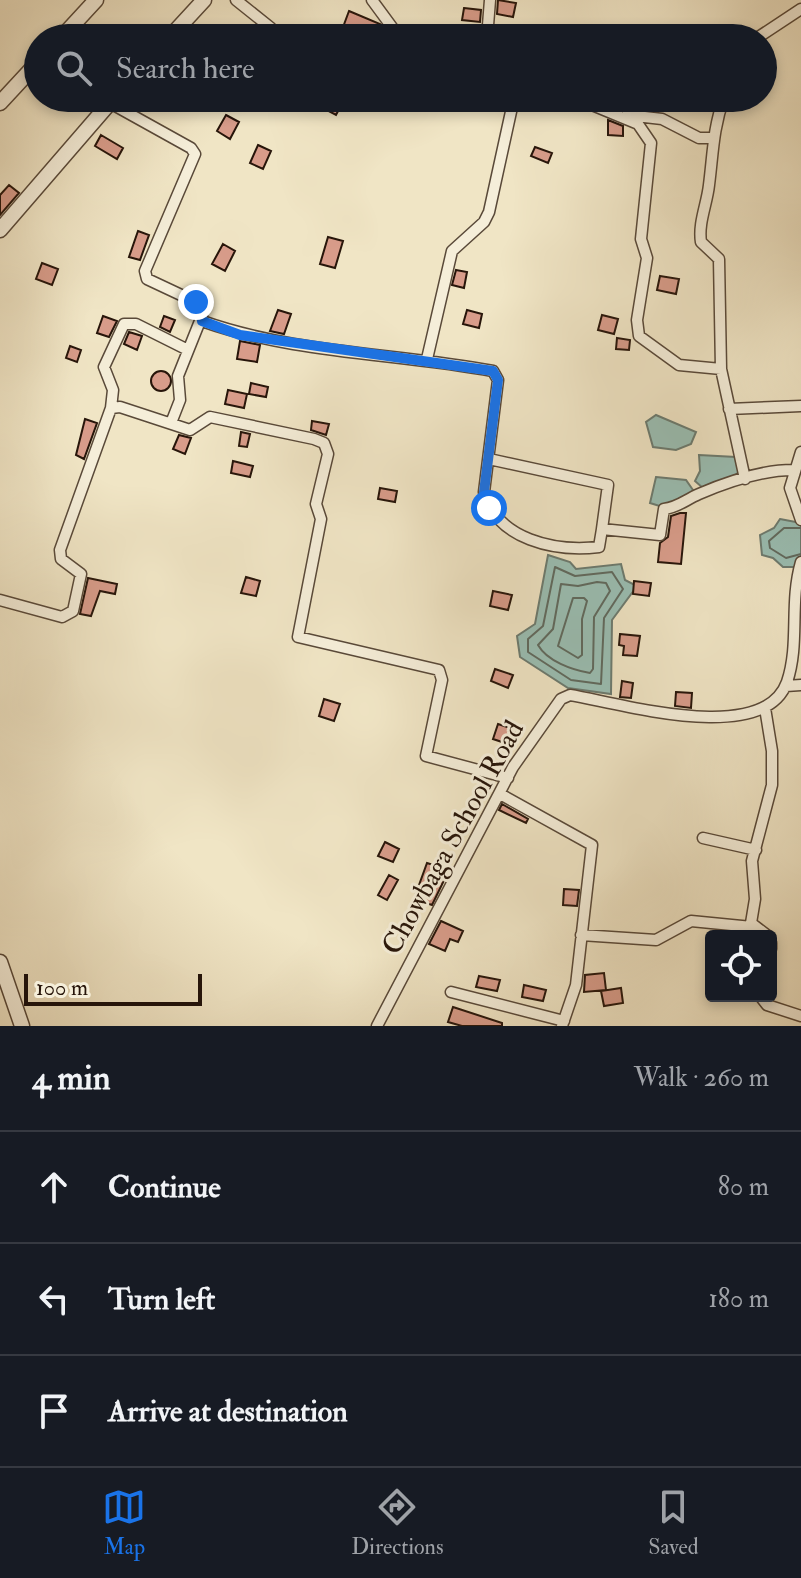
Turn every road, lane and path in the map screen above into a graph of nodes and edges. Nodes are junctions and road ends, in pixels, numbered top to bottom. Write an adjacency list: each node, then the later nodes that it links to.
1 (96, 0): 7 (street)
2 (204, 0): 8 (street)
3 (236, 0): 9 (street)
4 (372, 0): 10 (street)
5 (490, 0): 11 (street)
6 (801, 9): 12 (street)
7 (74, 24)
8 (182, 24)
9 (266, 24)
10 (390, 24)
11 (488, 24)
12 (777, 25)
13 (24, 77): 14 (street)
14 (0, 103)
15 (102, 112): 22 (street)
16 (132, 112): 23 (street)
17 (511, 112): 25 (street)
18 (612, 112): 20 (street)
19 (720, 112): 21 (street)
20 (620, 115): 21 (street); 26 (street)
21 (712, 138): 26 (street)
22 (0, 230)
23 (202, 321): 24 (street); 25 (street)
24 (188, 350): 28 (street); 30 (street)
25 (427, 359): 32 (street)
26 (721, 369): 29 (street)
27 (801, 406): 29 (street)
28 (111, 408): 30 (street); 38 (street)
29 (729, 409): 34 (street)
30 (171, 423): 42 (street)
31 (801, 452): 33 (street)
32 (489, 459): 36 (street); 36 (street)
33 (793, 470): 34 (street); 35 (street)
34 (745, 479): 36 (street)
35 (801, 520)
36 (602, 529)
37 (801, 562): 40 (street)
38 (0, 600)
39 (801, 685): 40 (street)
40 (786, 686): 41 (street)
41 (765, 708): 42 (street, Chowbaga School Road); 45 (street)
42 (508, 778): 43 (street, Chowbaga School Road)
43 (500, 794): 48 (street); 55 (street, Chowbaga School Road)
44 (703, 838): 45 (street)
45 (756, 850): 46 (street)
46 (752, 927): 47 (street); 48 (street)
47 (757, 930)
48 (581, 935): 53 (street)
49 (0, 962): 54 (street)
50 (451, 992): 53 (street)
51 (765, 1002): 52 (street)
52 (801, 1016)
53 (563, 1023)
54 (22, 1026)
55 (377, 1026)

